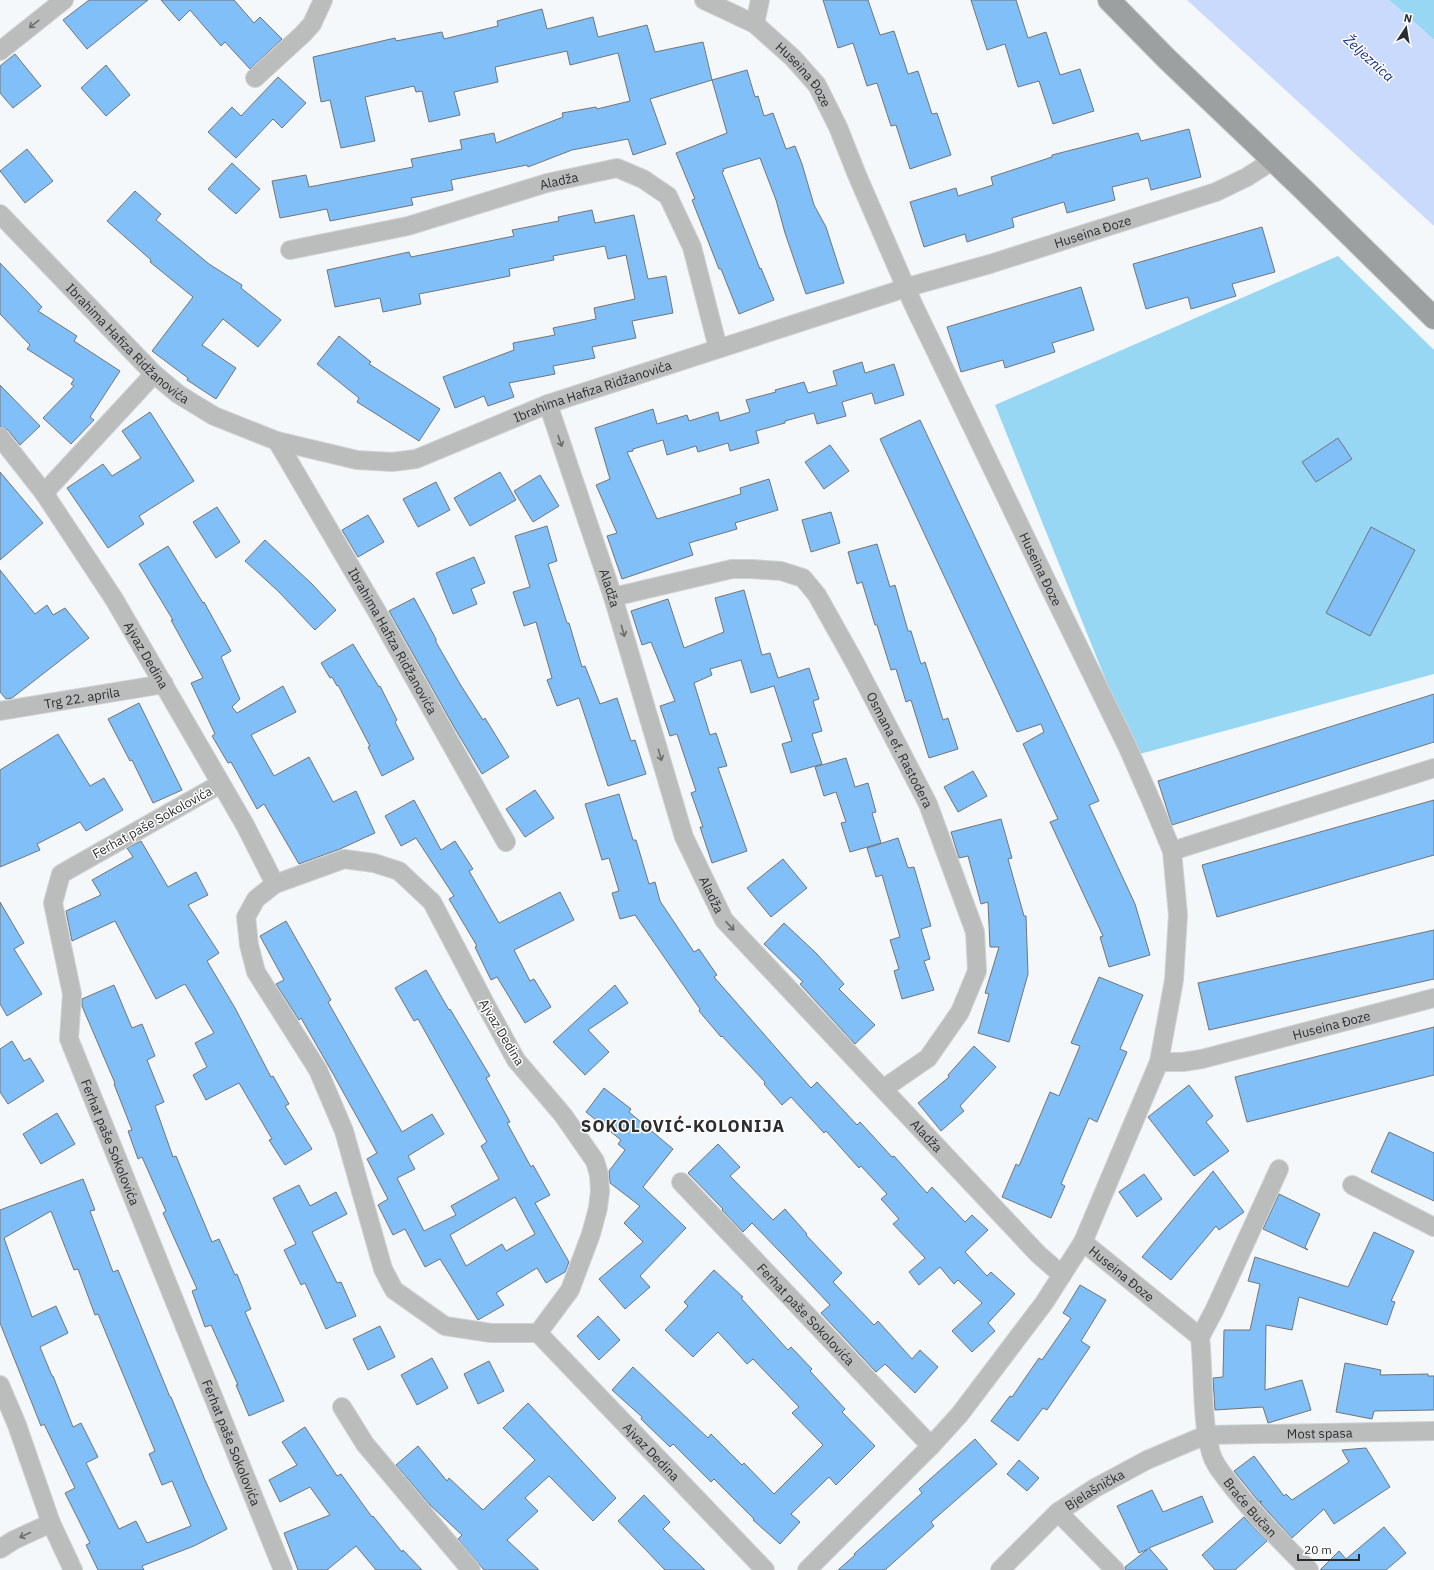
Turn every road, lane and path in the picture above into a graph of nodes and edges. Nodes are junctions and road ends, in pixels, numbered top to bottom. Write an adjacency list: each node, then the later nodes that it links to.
1 (64, 0): 7 (street, one-way to 7)
2 (323, 0): 8 (street)
3 (704, 0): 6 (street, Huseina Đoze)
4 (760, 0): 6 (street)
5 (1108, 0): 9 (street)
6 (754, 24): 12 (street, Huseina Đoze)
7 (0, 51)
8 (255, 78)
9 (1272, 161): 12 (street, Huseina Đoze); 13 (street)
10 (0, 214): 15 (street, Ibrahima Hafiza Ridžanovića)
11 (290, 250): 14 (street, Aladža)
12 (907, 289): 14 (street, Ibrahima Hafiza Ridžanovića); 26 (street, Huseina Đoze)
13 (1434, 318)
14 (718, 348): 16 (street, Ibrahima Hafiza Ridžanovića)
15 (154, 374): 18 (street, Ibrahima Hafiza Ridžanovića); 19 (street)
16 (548, 404): 18 (street, Ibrahima Hafiza Ridžanovića); 20 (street, Aladža, one-way to 20)
17 (0, 437): 19 (street, Ajvaz Dedina)
18 (277, 441): 25 (street, Ibrahima Hafiza Ridžanovića)
19 (44, 494): 21 (street, Ajvaz Dedina)
20 (613, 597): 30 (street, Aladža, one-way to 30); 30 (street, Osmana ef. Rastodera)
21 (164, 684): 22 (street, Trg 22. aprila); 24 (street, Ajvaz Dedina)
22 (0, 711)
23 (1434, 768): 26 (street)
24 (220, 784): 27 (street, Ajvaz Dedina); 48 (street, Ferhat paše Sokolovića)
25 (506, 842)
26 (1172, 851): 29 (street, Huseina Đoze)
27 (275, 884): 37 (street, Ajvaz Dedina); 37 (street, Ajvaz Dedina)
28 (1434, 998): 29 (street, Huseina Đoze)
29 (1159, 1062): 35 (street, Huseina Đoze)
30 (883, 1089): 36 (street, Aladža)
31 (1279, 1169): 38 (street)
32 (681, 1182): 43 (street, Ferhat paše Sokolovića)
33 (1352, 1185): 34 (street)
34 (1434, 1227)
35 (1083, 1242): 36 (street); 38 (street, Huseina Đoze)
36 (1062, 1275): 43 (street)
37 (538, 1333): 50 (street, Ajvaz Dedina)
38 (1200, 1337): 42 (street)
39 (0, 1386): 45 (street)
40 (342, 1406): 49 (street)
41 (1434, 1431): 42 (street, Most spasa)
42 (1206, 1435): 44 (street, Bjelašnička); 54 (street, Braće Bučan)
43 (931, 1446): 51 (street)
44 (1058, 1512): 52 (street, Bjelašnička); 53 (street)
45 (51, 1523): 46 (street, one-way to 46); 47 (street)
46 (0, 1549)
47 (73, 1570)
48 (283, 1570)
49 (471, 1570)
50 (765, 1570)
51 (807, 1570)
52 (1000, 1570)
53 (1115, 1570)
54 (1308, 1570)

